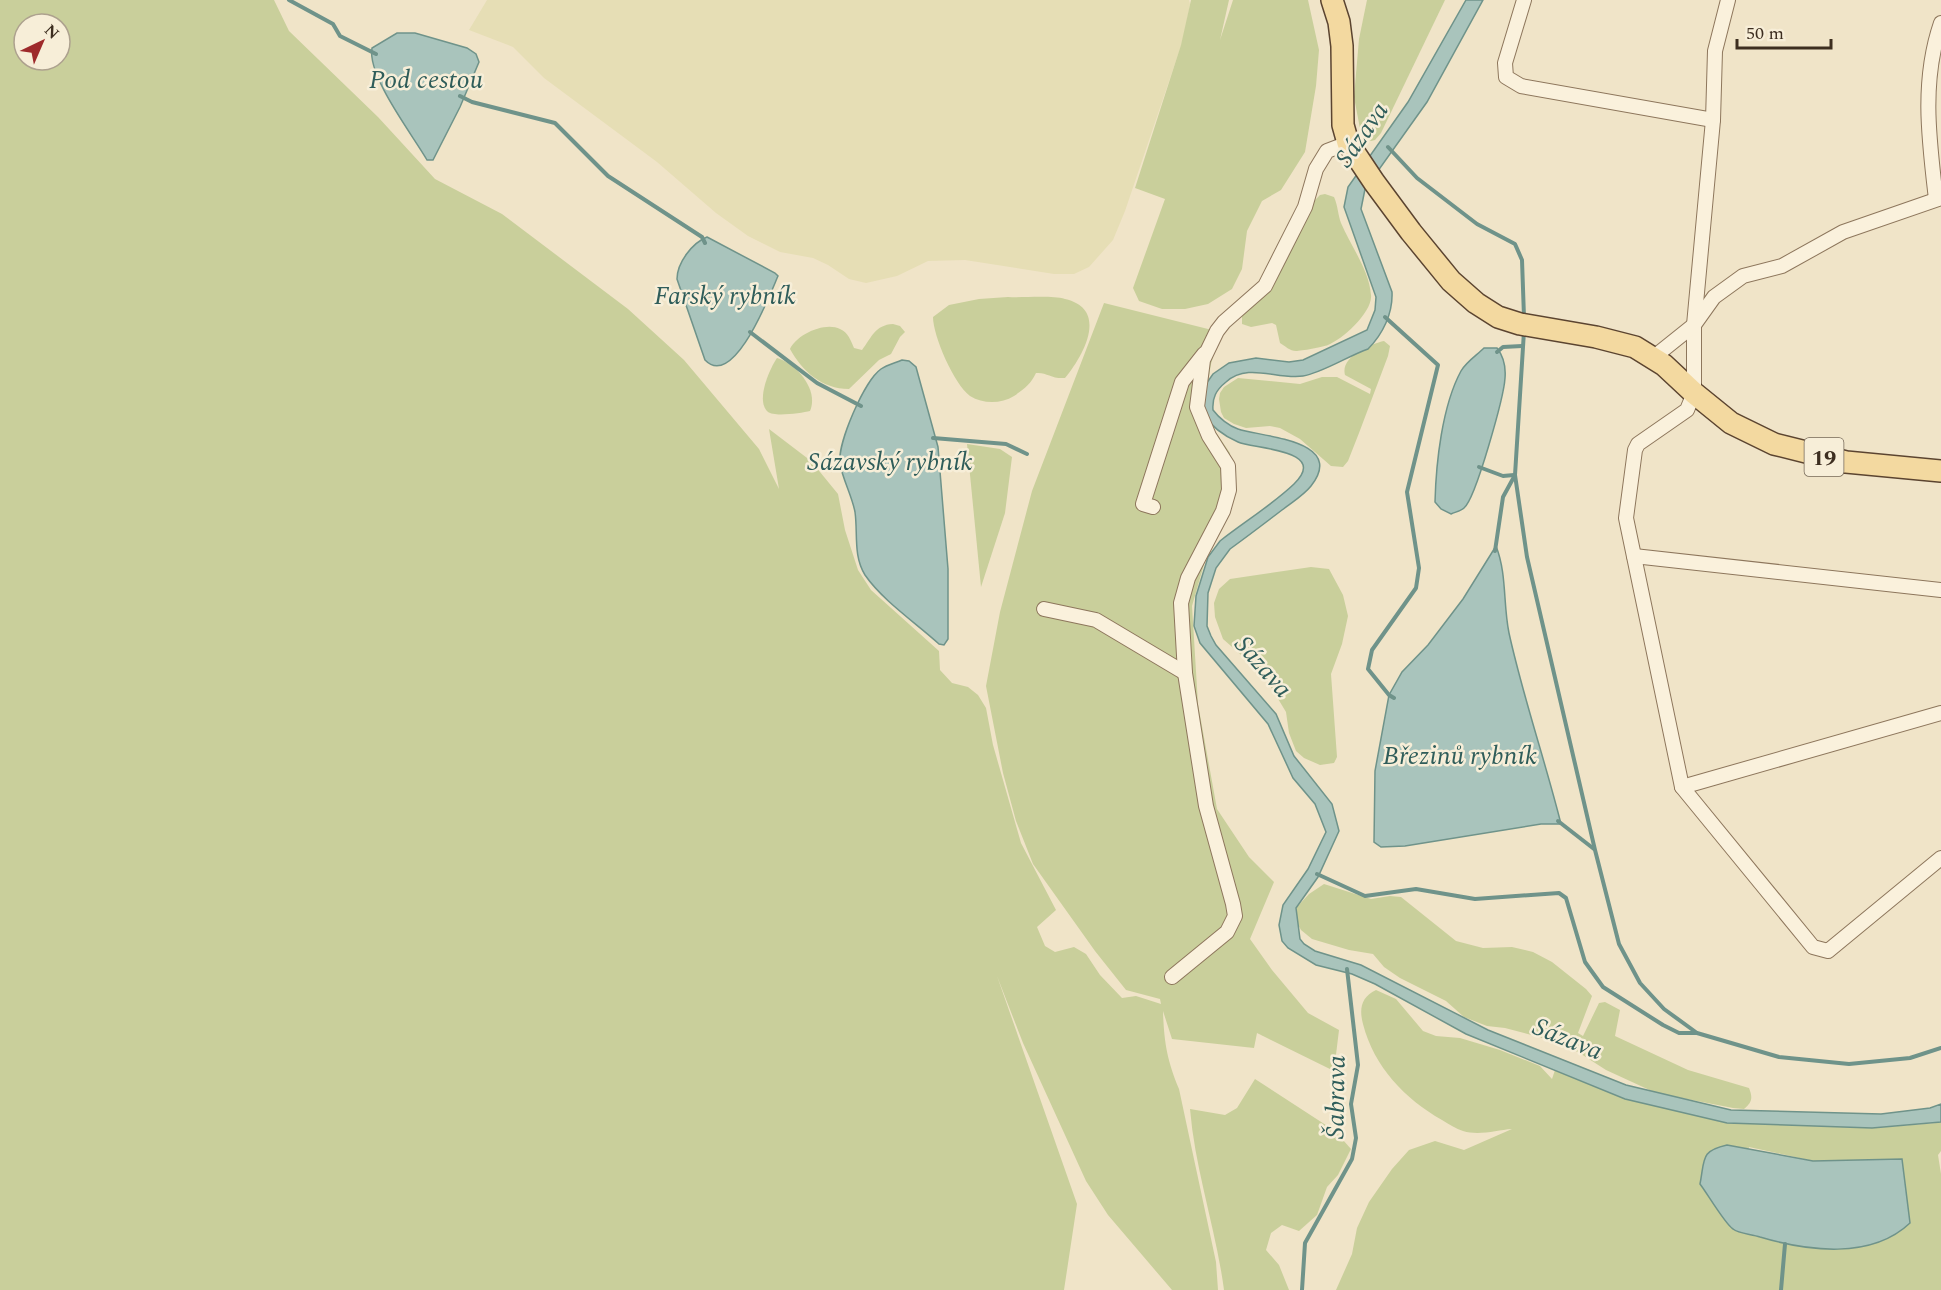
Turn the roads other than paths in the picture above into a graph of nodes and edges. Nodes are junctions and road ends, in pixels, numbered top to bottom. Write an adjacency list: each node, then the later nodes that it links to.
1 (1332, 0): 6 (main road, 19)
2 (1524, 0): 5 (street)
3 (1728, 0): 5 (street)
4 (1941, 23): 7 (street)
5 (1713, 120): 8 (street)
6 (1348, 142): 9 (street); 10 (main road, 19)
7 (1938, 199): 8 (street)
8 (1694, 325): 10 (street); 11 (street)
9 (1208, 348): 13 (street); 17 (street)
10 (1654, 357): 11 (main road, 19)
11 (1694, 393): 12 (main road, 19); 14 (street)
12 (1941, 471)
13 (1153, 507)
14 (1634, 556): 15 (street); 19 (street)
15 (1941, 590)
16 (1044, 609): 17 (street)
17 (1185, 673): 21 (street)
18 (1941, 713): 19 (street)
19 (1682, 787): 20 (street)
20 (1941, 858)
21 (1172, 977)

